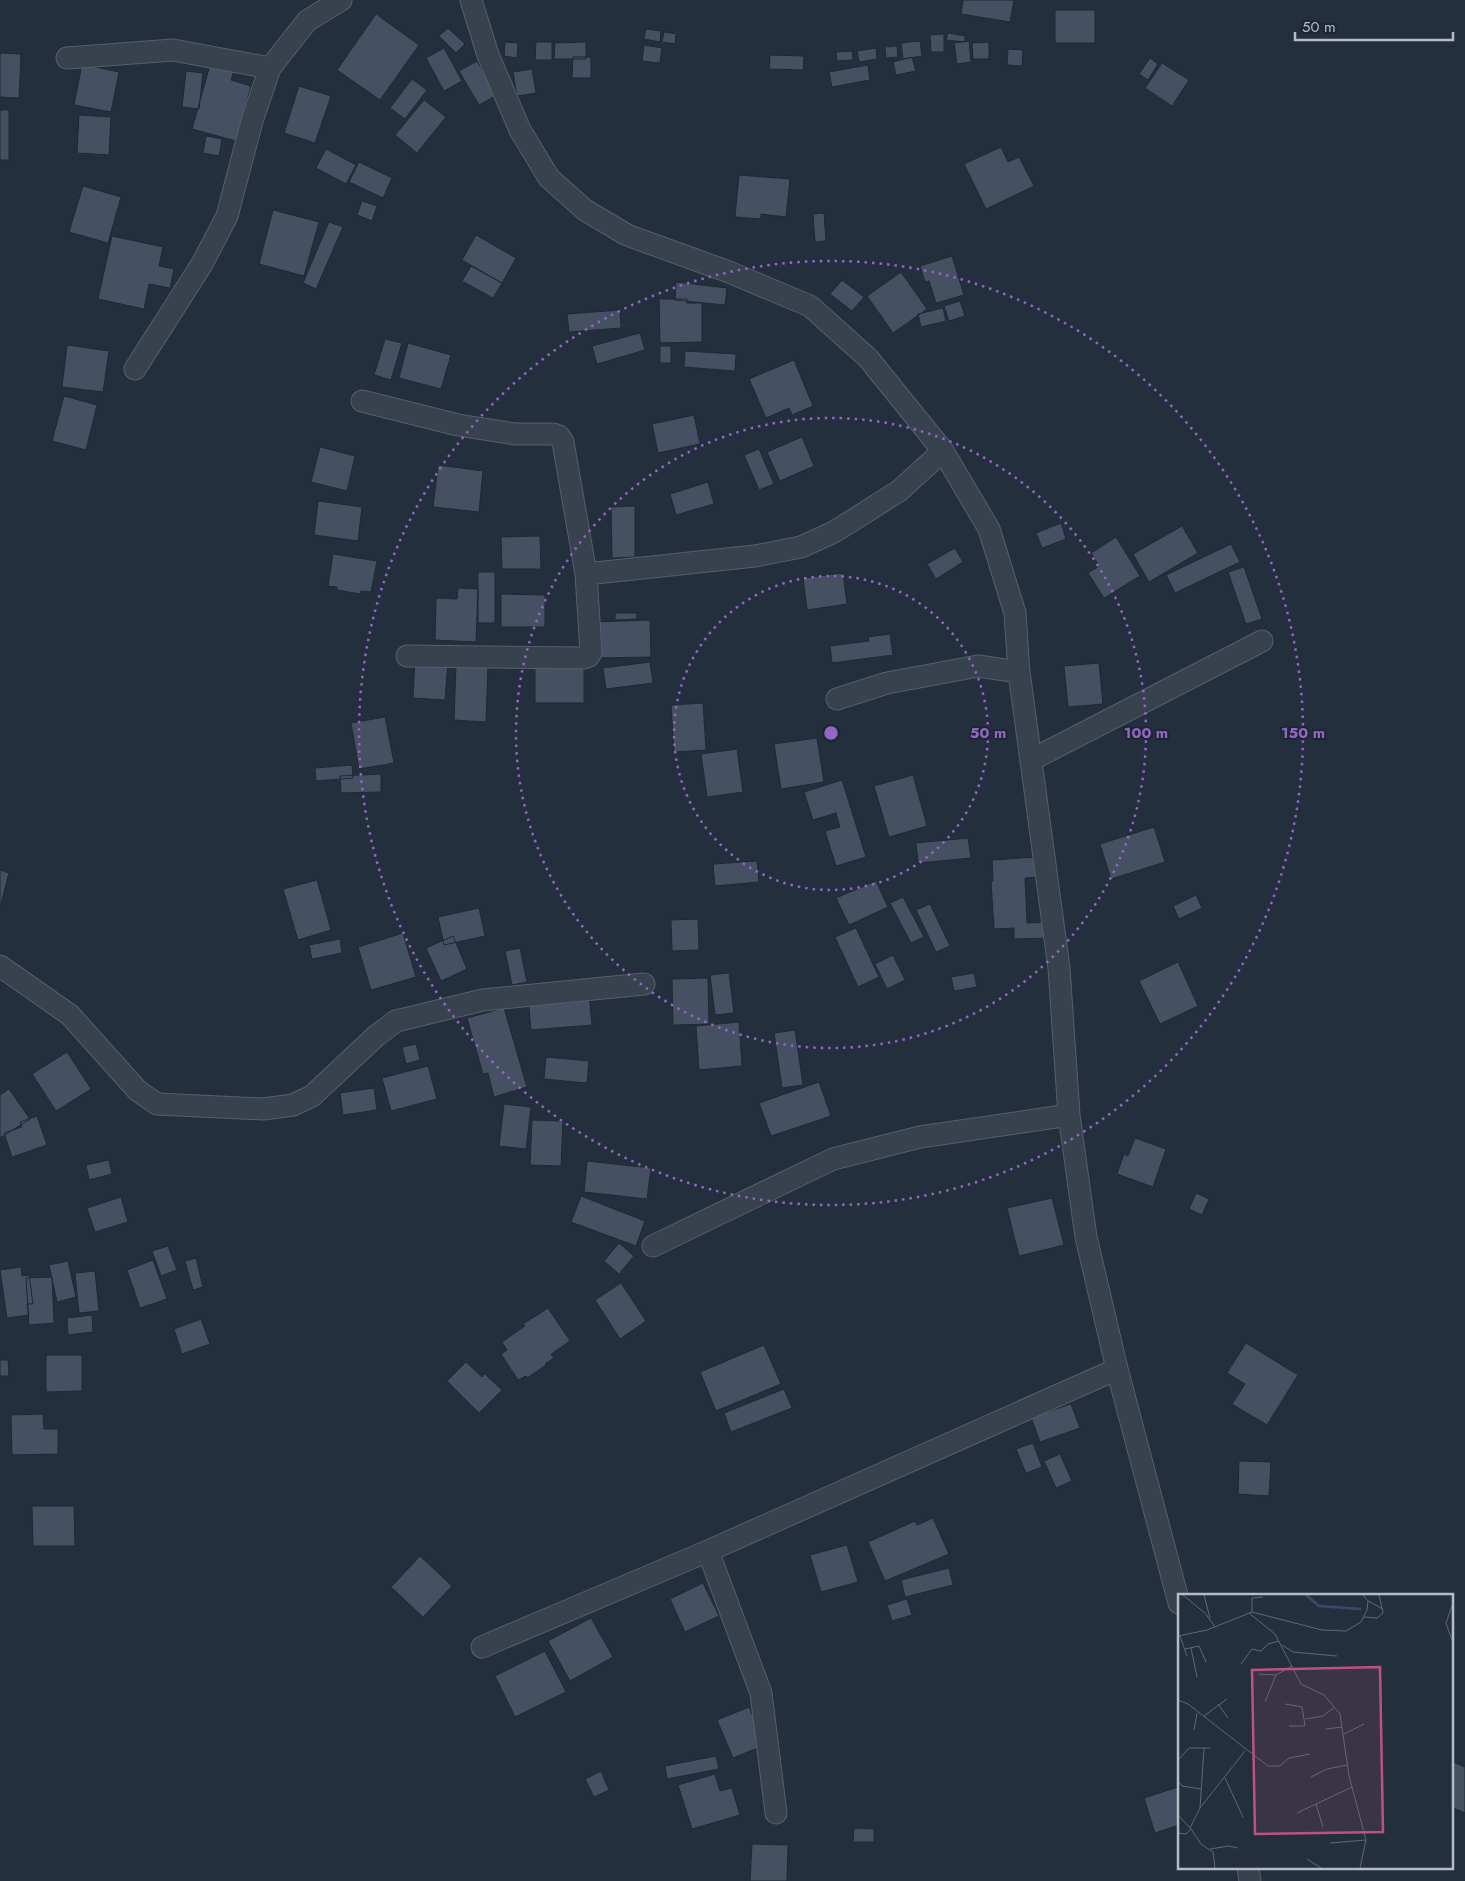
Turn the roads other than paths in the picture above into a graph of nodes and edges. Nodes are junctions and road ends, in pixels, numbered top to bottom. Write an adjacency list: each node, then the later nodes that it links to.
1 (342, 0): 4 (street)
2 (471, 0): 7 (street)
3 (67, 58): 4 (street)
4 (270, 68): 5 (street)
5 (135, 369)
6 (362, 401): 8 (street)
7 (943, 451): 8 (street); 11 (street)
8 (586, 574): 10 (street)
9 (1262, 641): 13 (street)
10 (407, 656)
11 (1019, 672): 12 (street); 13 (street)
12 (837, 699)
13 (1031, 760): 16 (street)
14 (0, 966): 15 (street)
15 (644, 984)
16 (1069, 1115): 17 (street); 18 (street)
17 (653, 1246)
18 (1117, 1370): 19 (street); 20 (street)
19 (708, 1552): 21 (street); 22 (street)
20 (1178, 1599)
21 (482, 1647)
22 (776, 1813)
23 (1248, 1868): 24 (street)
24 (1250, 1881)

